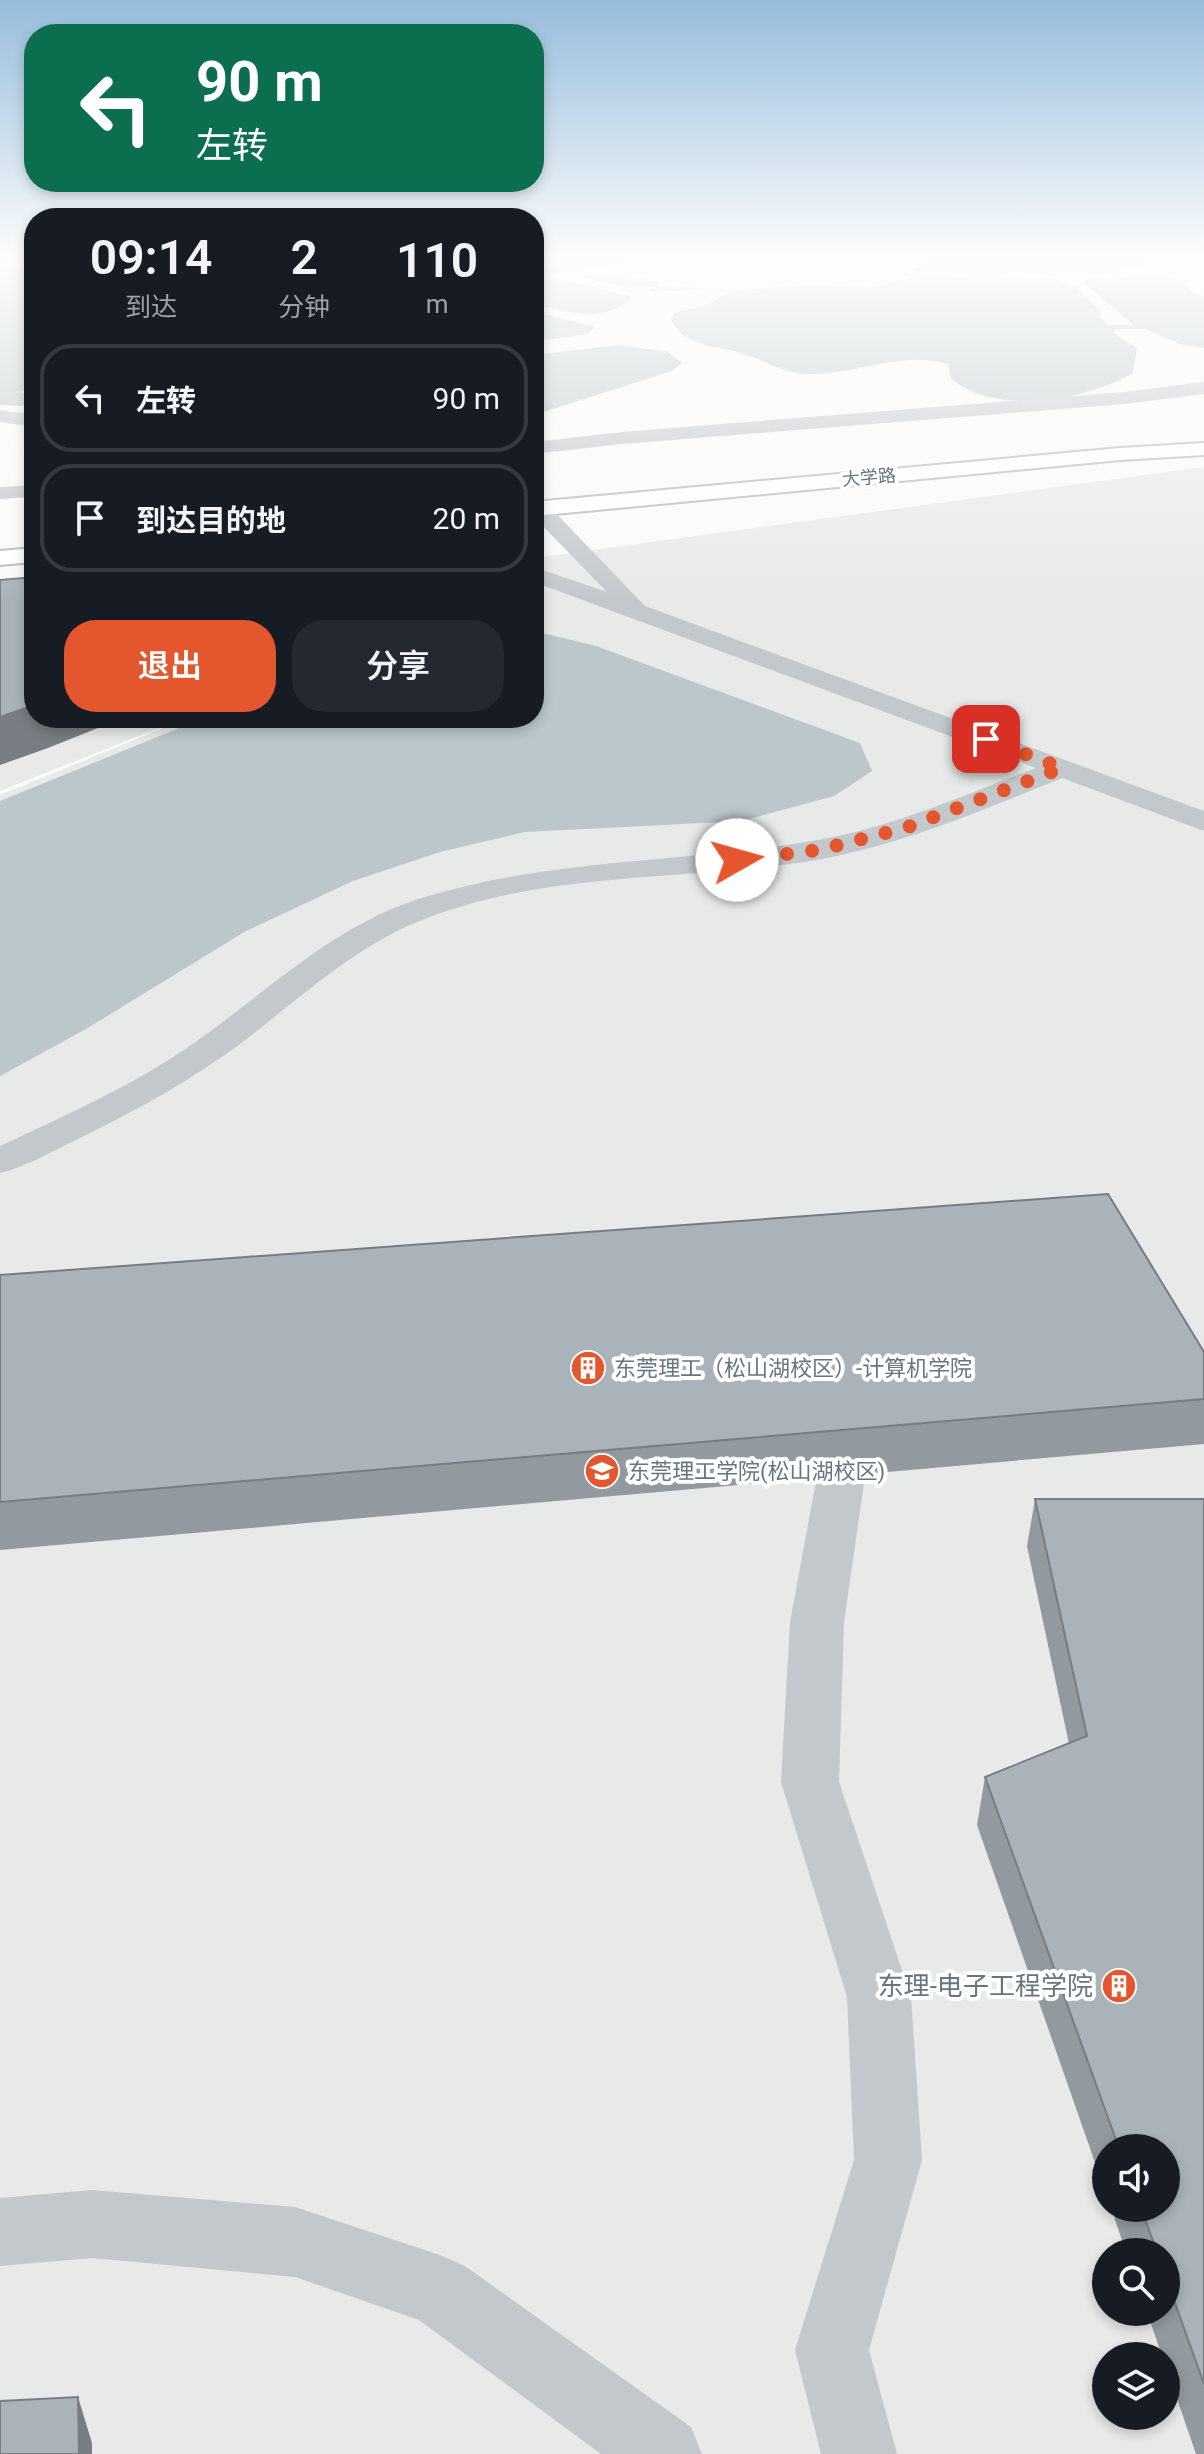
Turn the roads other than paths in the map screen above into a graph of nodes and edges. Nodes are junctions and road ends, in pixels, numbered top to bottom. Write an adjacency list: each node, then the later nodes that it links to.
1 (1204, 388): 3 (street)
2 (1204, 429): 7 (main road, 大学路)
3 (544, 447)
4 (1204, 449): 8 (main road, 大学路)
5 (24, 492): 6 (street)
6 (0, 493)
7 (544, 501)
8 (544, 501)
9 (544, 511): 15 (street)
10 (24, 533): 11 (main road)
11 (0, 535)
12 (24, 556): 13 (main road)
13 (0, 558)
14 (544, 578): 15 (street)
15 (640, 612): 16 (street)
16 (1062, 768): 17 (street); 18 (street)
17 (1204, 822)
18 (0, 1161)
19 (841, 1476): 22 (street)
20 (0, 2232): 21 (street)
21 (664, 2454)
22 (859, 2454)

